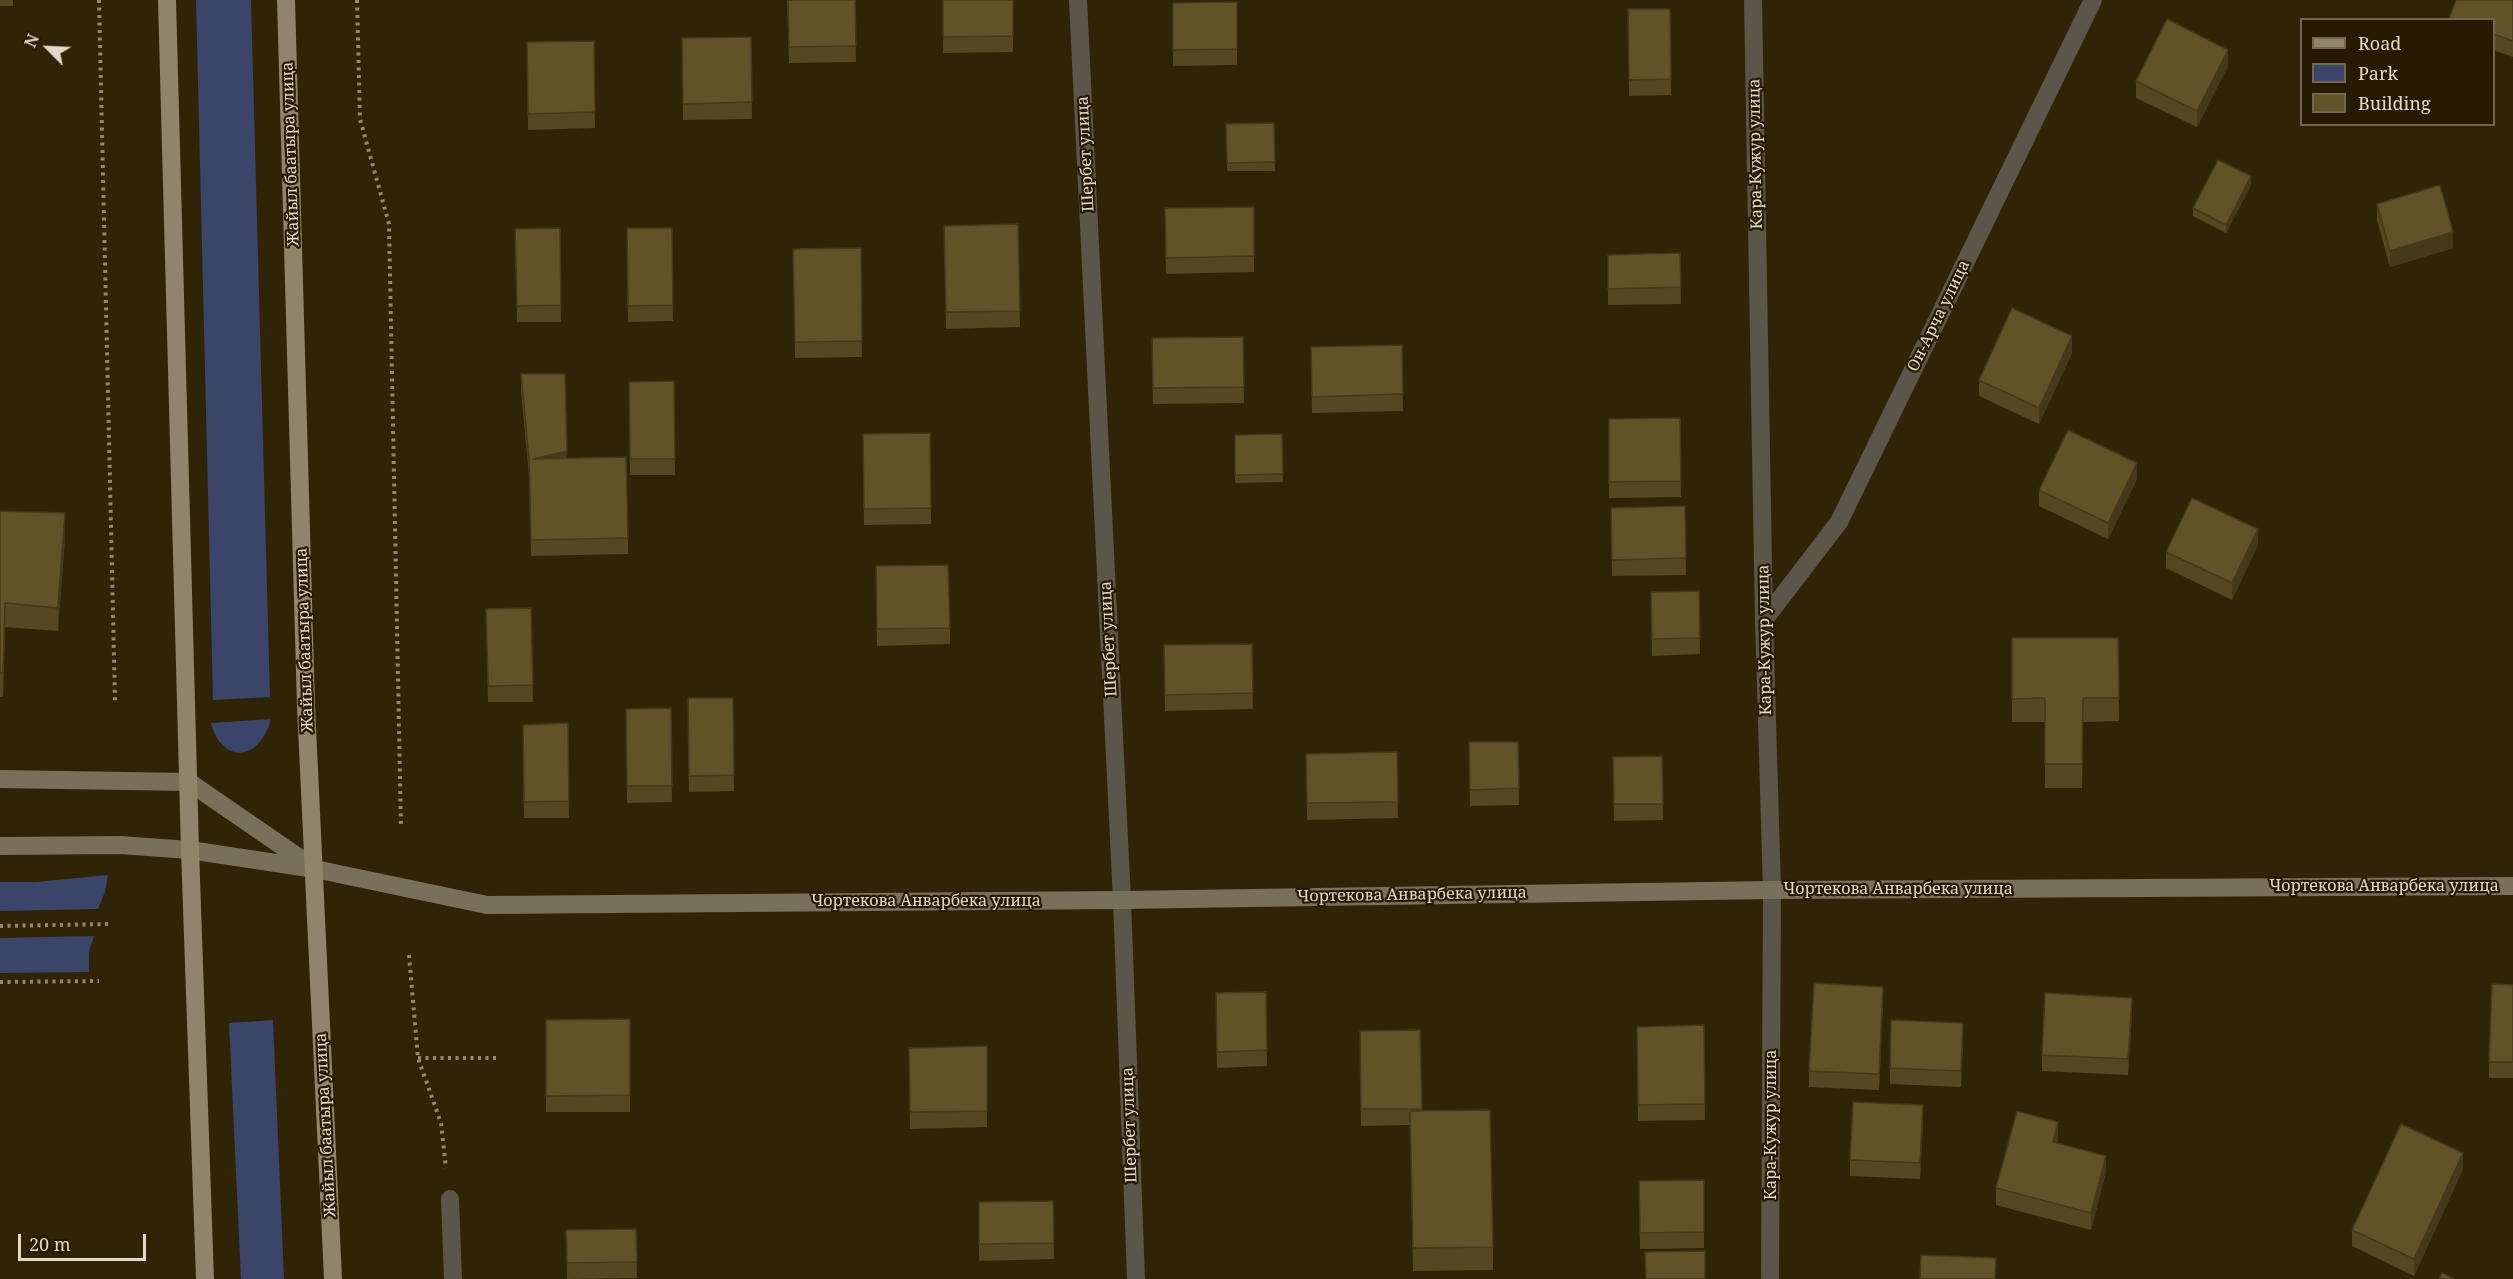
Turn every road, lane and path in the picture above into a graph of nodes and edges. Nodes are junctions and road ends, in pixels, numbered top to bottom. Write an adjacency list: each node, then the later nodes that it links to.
1 (99, 0): 9 (path)
2 (167, 0): 11 (main road)
3 (286, 0): 15 (main road, Жайыл баатыра улица)
4 (357, 0): 12 (path)
5 (1078, 0): 18 (street, Шербет улица)
6 (1753, 0): 8 (street, Кара-Кужур улица)
7 (2093, 0): 8 (street, Он-Арча улица)
8 (1764, 620): 17 (street, Кара-Кужур улица)
9 (115, 700)
10 (0, 779): 11 (street)
11 (189, 782): 14 (main road); 15 (street)
12 (401, 828)
13 (0, 846): 14 (street)
14 (190, 850): 15 (street, Чортекова Анварбека улица); 27 (main road)
15 (315, 869): 18 (street, Чортекова Анварбека улица); 28 (main road, Жайыл баатыра улица)
16 (2513, 886): 17 (street, Чортекова Анварбека улица)
17 (1772, 890): 18 (street, Чортекова Анварбека улица); 31 (street, Кара-Кужур улица)
18 (1122, 900): 30 (street, Шербет улица)
19 (108, 924): 20 (path)
20 (0, 926)
21 (409, 956): 24 (path)
22 (99, 981): 23 (path)
23 (0, 982)
24 (418, 1058): 25 (path); 26 (path)
25 (498, 1058)
26 (450, 1199): 29 (street)
27 (205, 1279)
28 (333, 1279)
29 (453, 1279)
30 (1136, 1279)
31 (1770, 1279)

